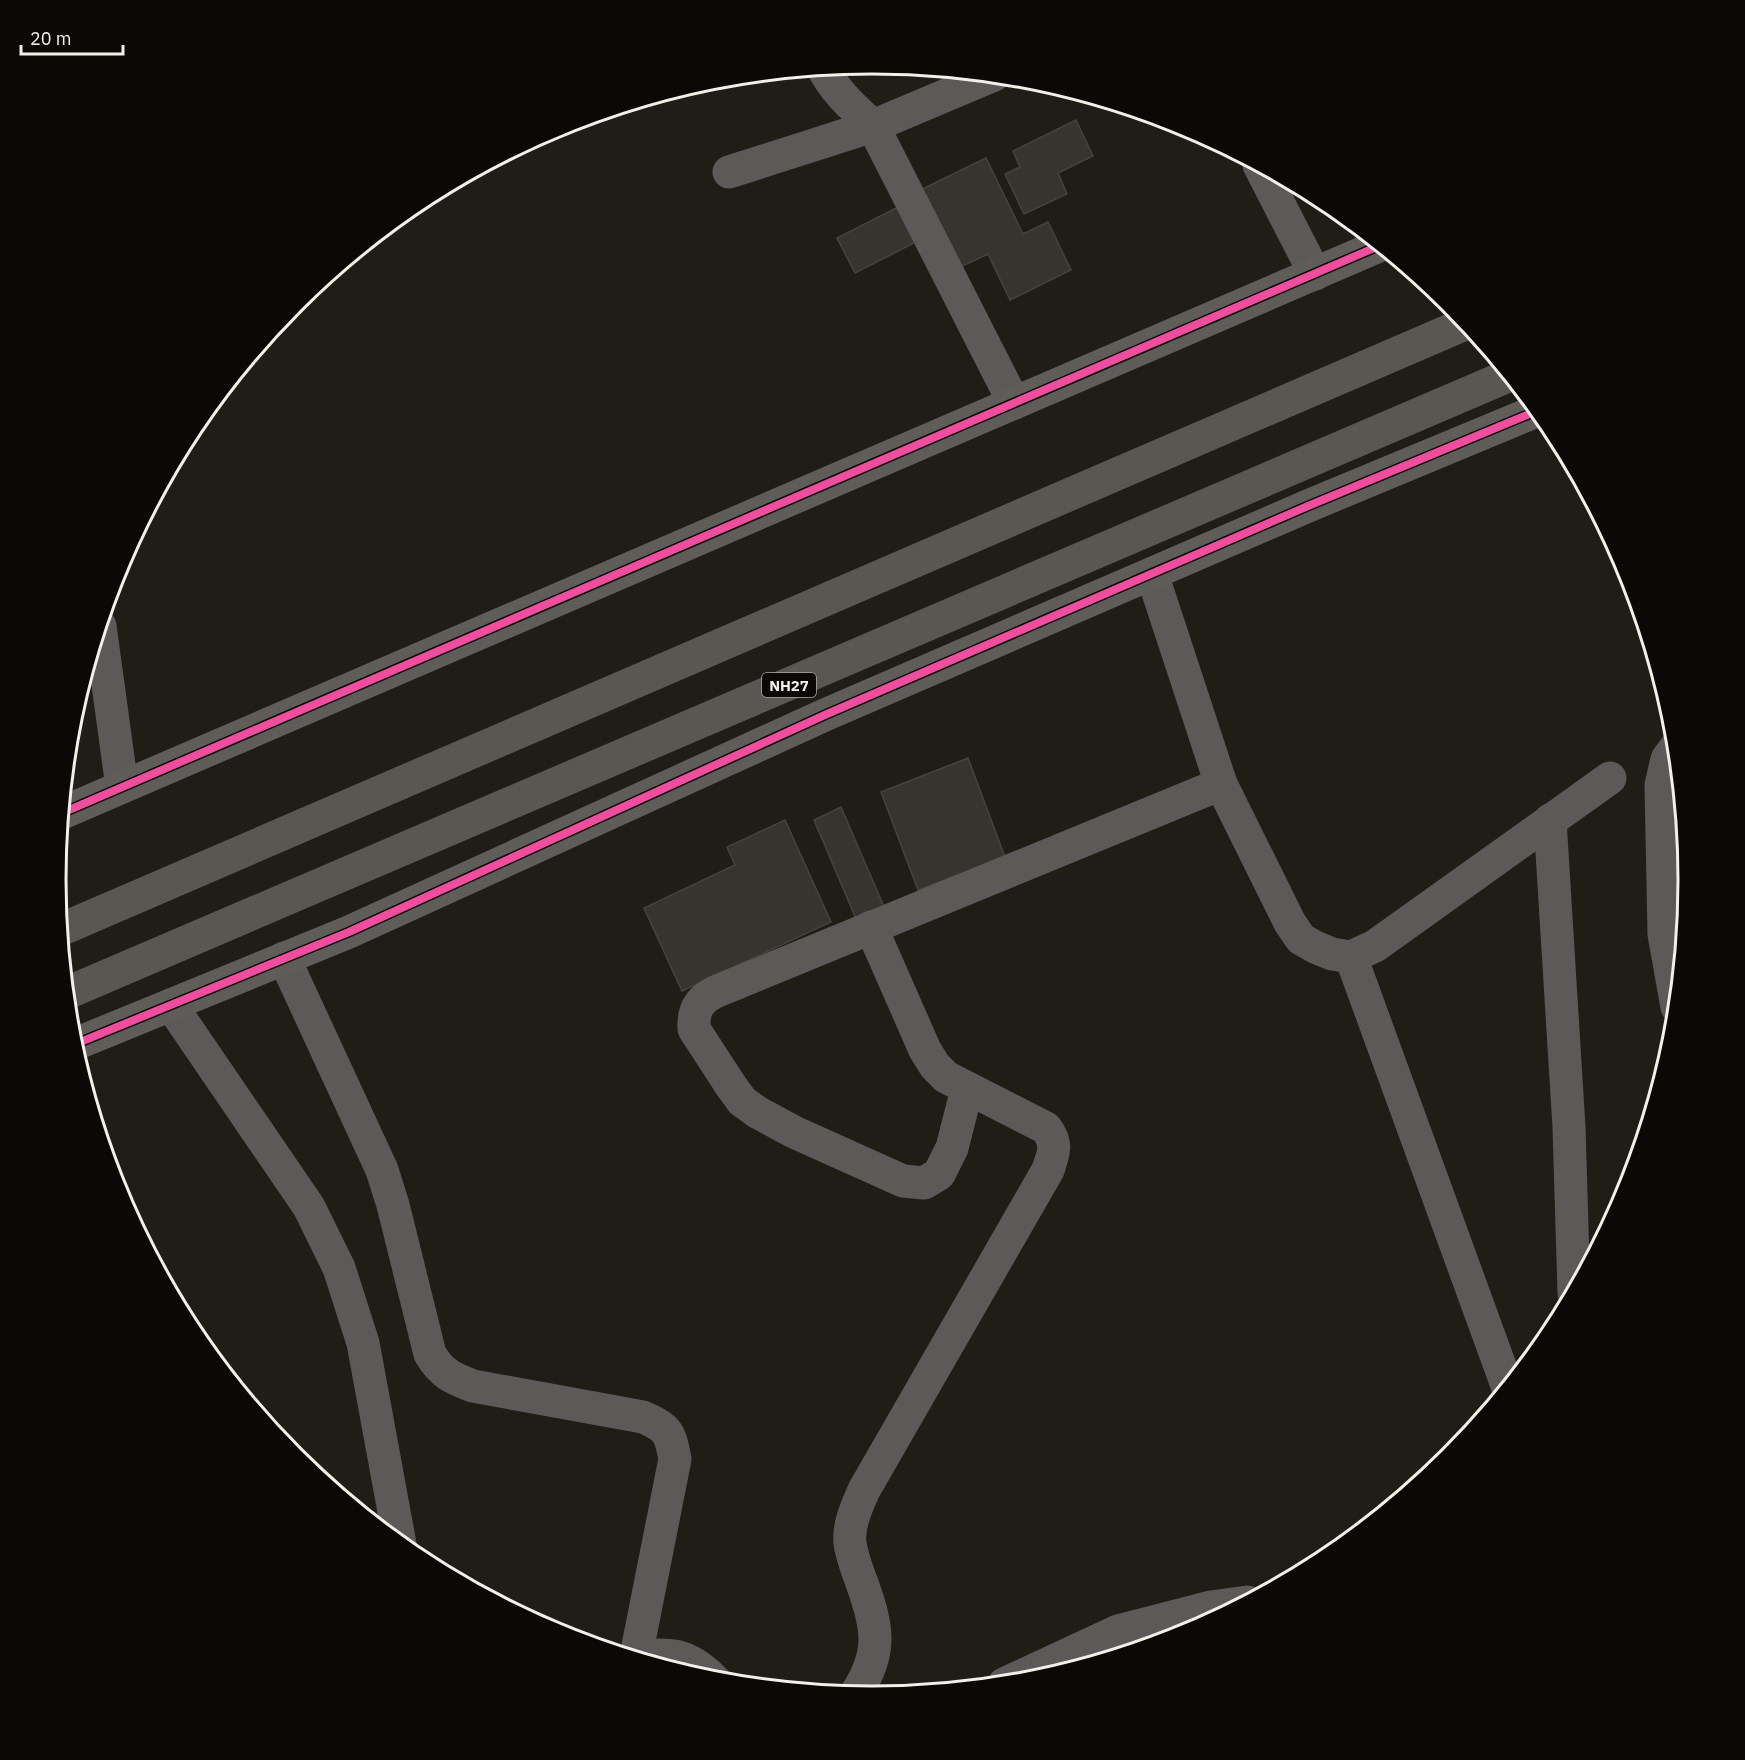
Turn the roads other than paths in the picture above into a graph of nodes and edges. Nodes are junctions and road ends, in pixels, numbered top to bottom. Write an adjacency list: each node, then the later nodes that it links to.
1 (827, 75): 3 (street)
2 (980, 80): 3 (street)
3 (873, 126): 4 (street); 10 (street)
4 (729, 172)
5 (1265, 176): 7 (street)
6 (1373, 248): 7 (street)
7 (1315, 274): 10 (street)
8 (1459, 327): 20 (highway)
9 (1503, 378): 25 (highway, NH27)
10 (1014, 403): 17 (street)
11 (1530, 414): 12 (street)
12 (1152, 574): 16 (street); 23 (street)
13 (102, 642): 17 (street)
14 (1669, 756): 24 (street)
15 (1610, 778): 19 (street)
16 (1221, 784): 21 (street); 22 (street)
17 (122, 787): 18 (street)
18 (70, 810)
19 (1550, 820): 22 (street); 29 (street)
20 (68, 927)
21 (871, 927): 28 (street); 28 (street)
22 (1351, 957): 30 (street)
23 (284, 958): 26 (street); 33 (street)
24 (1672, 981)
25 (74, 990)
26 (171, 1005): 27 (street); 31 (street)
27 (82, 1041)
28 (967, 1089): 37 (street)
29 (1574, 1278)
30 (1505, 1380)
31 (398, 1532)
32 (1224, 1605): 36 (street)
33 (635, 1651)
34 (649, 1655): 35 (street)
35 (701, 1668)
36 (1041, 1668)
37 (861, 1686)

